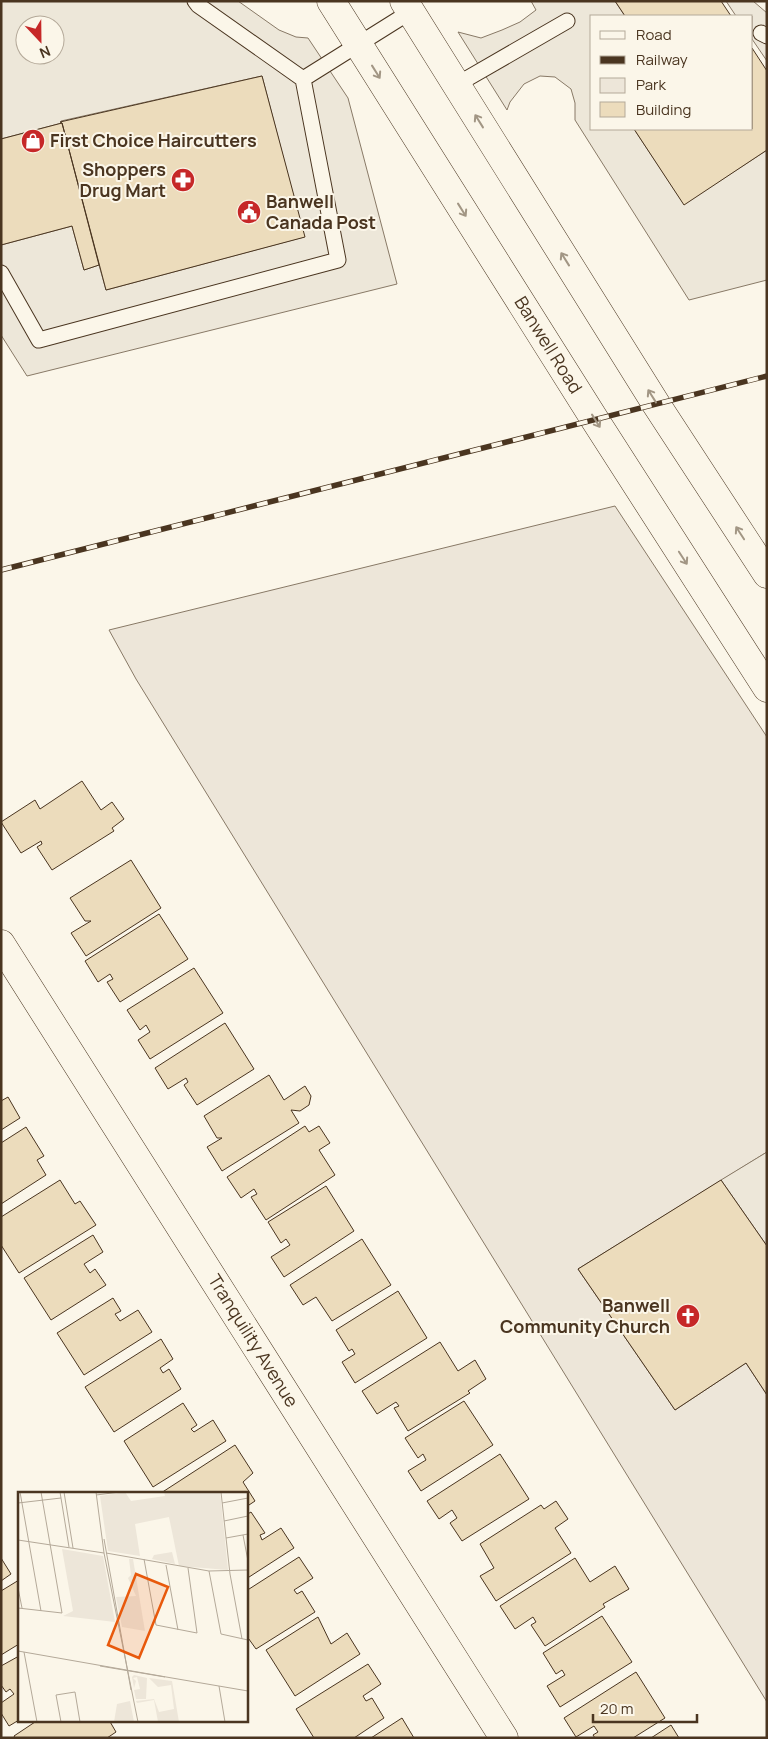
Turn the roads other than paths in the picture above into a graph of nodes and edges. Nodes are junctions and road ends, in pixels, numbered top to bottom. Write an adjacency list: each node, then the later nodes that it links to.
1 (195, 1): 6 (lane)
2 (331, 1): 5 (main road, Banwell Road)
3 (407, 7): 5 (lane); 7 (main road)
4 (567, 21): 7 (lane)
5 (358, 44): 6 (lane); 10 (main road, Banwell Road, one-way to 10)
6 (303, 79): 8 (lane)
7 (456, 85): 9 (main road, one-way to 7)
8 (1, 273)
9 (767, 574)
10 (767, 688)
11 (1, 944): 12 (main road, Tranquility Avenue)
12 (504, 1738)

